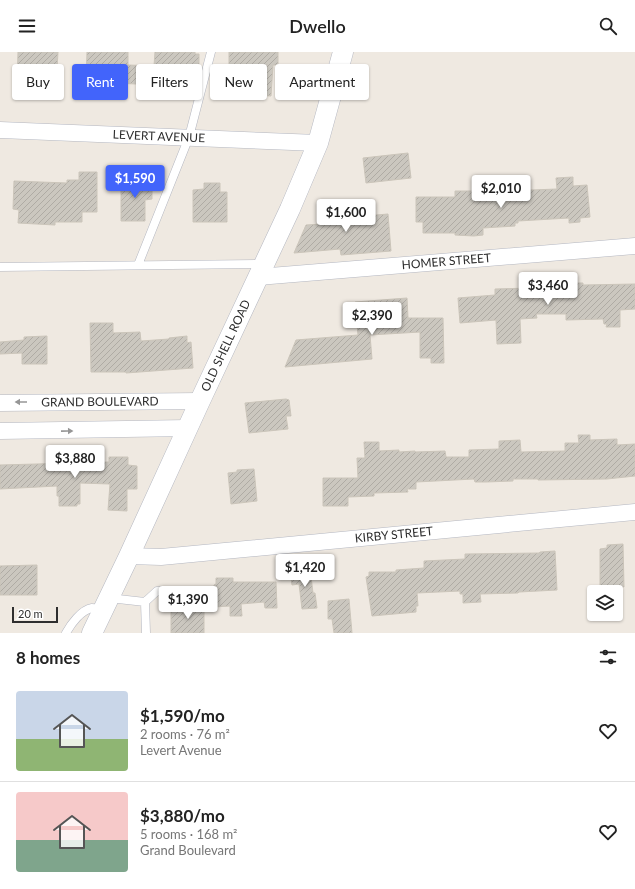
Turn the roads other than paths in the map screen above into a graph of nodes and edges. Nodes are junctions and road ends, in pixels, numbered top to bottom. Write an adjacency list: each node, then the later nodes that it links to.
1 (211, 52): 4 (lane)
2 (343, 52): 5 (street, OLD SHELL ROAD)
3 (0, 130): 4 (street, LEVERT AVENUE)
4 (189, 136): 5 (street, LEVERT AVENUE); 7 (lane)
5 (318, 143): 9 (street, OLD SHELL ROAD)
6 (635, 246): 9 (street, HOMER STREET)
7 (138, 265): 8 (lane); 9 (lane)
8 (0, 267)
9 (261, 271): 10 (street, OLD SHELL ROAD)
10 (200, 401): 11 (street, GRAND BOULEVARD, one-way to 11); 12 (street, OLD SHELL ROAD)
11 (0, 403)
12 (188, 428): 13 (street, one-way to 12); 15 (street, OLD SHELL ROAD)
13 (0, 432)
14 (635, 512): 15 (street, KIRBY STREET)
15 (129, 556): 18 (street, OLD SHELL ROAD)
16 (177, 591): 17 (lane)
17 (145, 602): 18 (lane); 21 (lane)
18 (105, 603): 19 (lane); 20 (street, OLD SHELL ROAD)
19 (66, 633)
20 (92, 633)
21 (146, 633)

